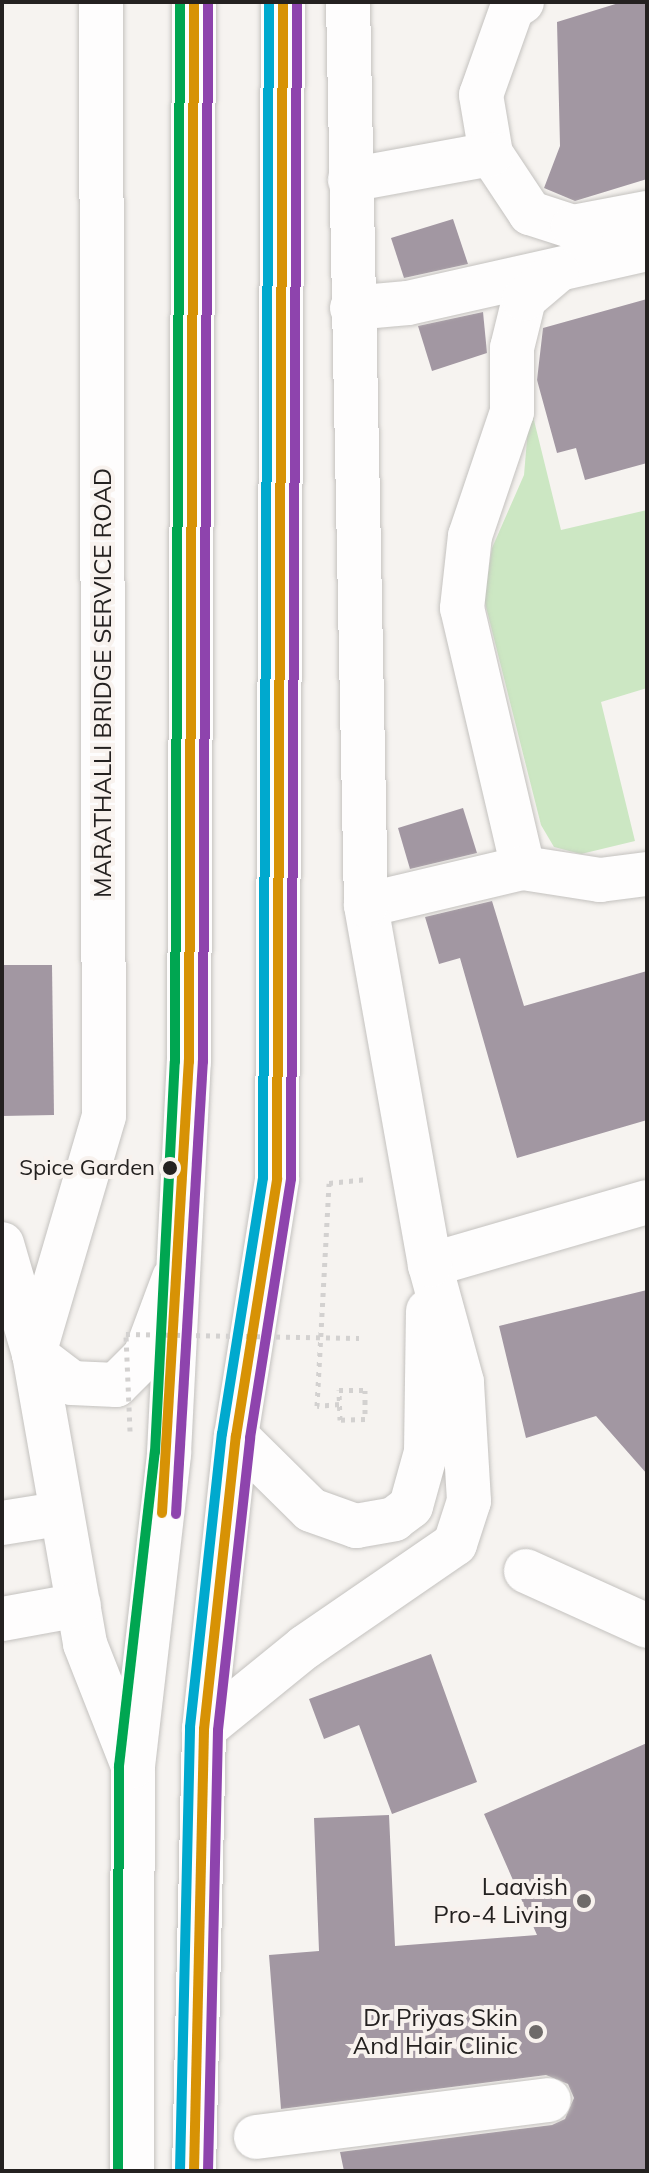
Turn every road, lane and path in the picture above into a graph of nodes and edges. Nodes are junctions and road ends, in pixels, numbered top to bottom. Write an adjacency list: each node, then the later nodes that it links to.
1 (101, 2): 21 (street, MARATHALLI BRIDGE SERVICE ROAD)
2 (194, 2): 18 (street)
3 (283, 2): 24 (street)
4 (348, 2): 7 (street)
5 (522, 2): 6 (street)
6 (491, 154): 7 (street); 8 (street)
7 (350, 180): 11 (street)
8 (647, 213)
9 (647, 249): 10 (street)
10 (557, 271): 11 (street); 12 (street)
11 (352, 308): 14 (street)
12 (523, 868): 13 (street); 14 (street)
13 (647, 874)
14 (366, 905): 19 (street)
15 (346, 1183): 22 (path)
16 (647, 1202): 19 (street)
17 (2, 1244): 21 (street)
18 (179, 1263): 21 (street); 32 (street)
19 (430, 1265): 24 (street); 31 (street)
20 (359, 1338): 23 (path, bridge)
21 (34, 1354): 25 (street, MARATHALLI BRIDGE SERVICE ROAD)
22 (339, 1404): 22 (path)
23 (130, 1431)
24 (236, 1436): 31 (street)
25 (58, 1514): 26 (street); 28 (street, MARATHALLI BRIDGE SERVICE ROAD)
26 (2, 1523)
27 (526, 1571): 30 (street)
28 (79, 1605): 29 (street); 32 (street, MARATHALLI BRIDGE SERVICE ROAD)
29 (2, 1619)
30 (647, 1626)
31 (204, 1729): 36 (street)
32 (133, 1766): 35 (street)
33 (549, 2100): 34 (street)
34 (256, 2137)
35 (132, 2171)
36 (194, 2171)

